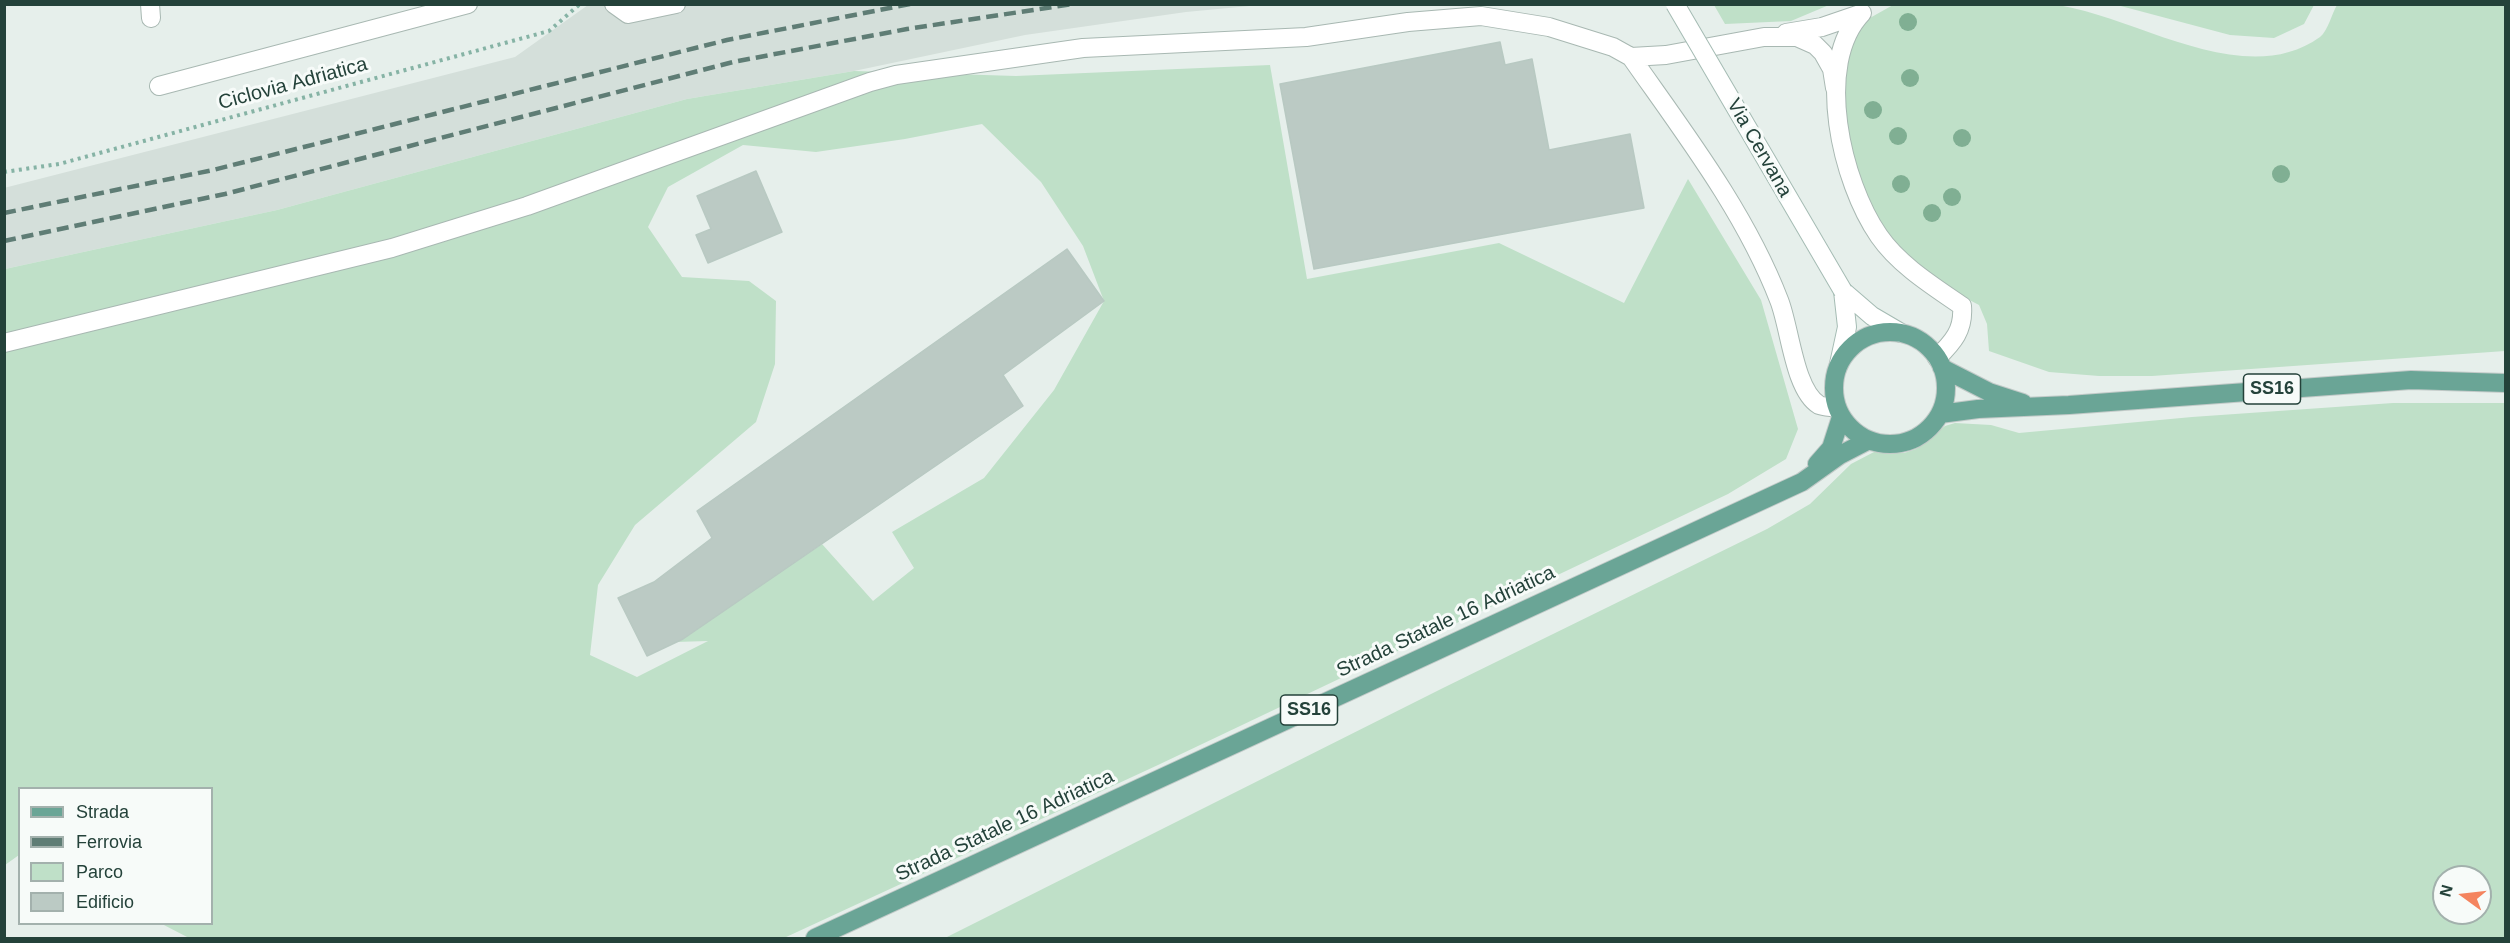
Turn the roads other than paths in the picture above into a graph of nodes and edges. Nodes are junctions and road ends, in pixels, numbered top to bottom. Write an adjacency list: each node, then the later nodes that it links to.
1 (468, 4): 7 (street)
2 (614, 4): 3 (street)
3 (676, 4)
4 (1675, 4): 9 (street, Via Cervana, bridge)
5 (1764, 37): 6 (street); 8 (street); 8 (street)
6 (1631, 57): 11 (street); 16 (street)
7 (159, 86)
8 (1835, 88): 12 (street)
9 (1843, 291): 10 (street, Via Cervana); 13 (street, Via Cervana)
10 (1901, 333): 12 (main road, SS16); 13 (main road)
11 (4, 343)
12 (1940, 363): 15 (main road, SS16); 17 (main road)
13 (1839, 364): 16 (main road, SS16)
14 (2505, 383): 15 (main road, SS16)
15 (2039, 407): 17 (main road, SS16)
16 (1839, 413): 18 (main road); 19 (main road, SS16)
17 (1940, 414): 18 (main road)
18 (1869, 440): 19 (main road, SS16)
19 (1802, 482): 20 (main road, Strada Statale 16 Adriatica / SS16)
20 (815, 939)

